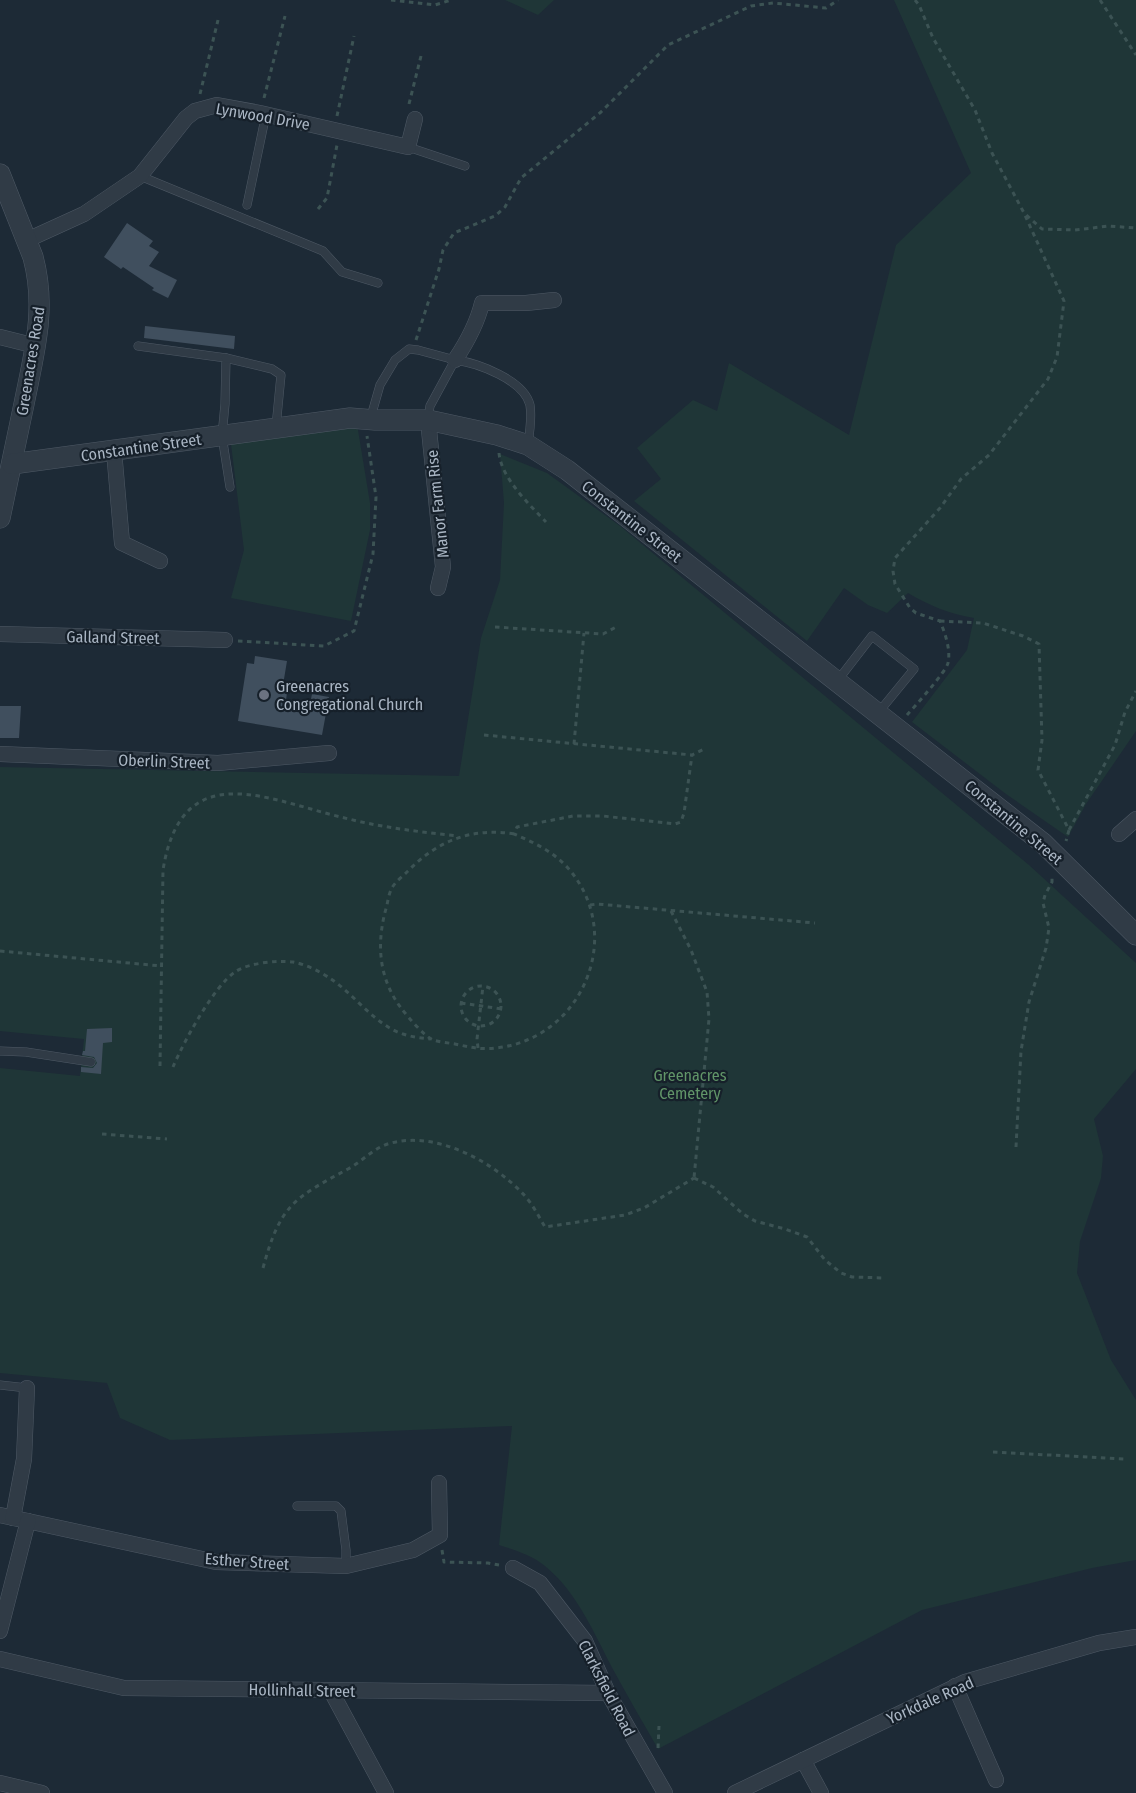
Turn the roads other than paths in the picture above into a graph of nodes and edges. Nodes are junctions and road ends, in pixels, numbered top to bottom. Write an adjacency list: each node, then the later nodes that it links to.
1 (263, 114): 3 (street, Lynwood Drive); 6 (street, Lynwood Drive); 7 (lane)
2 (415, 119): 3 (street)
3 (408, 147): 4 (lane)
4 (465, 165)
5 (0, 174): 8 (street, Greenacres Road)
6 (140, 176): 8 (street, Lynwood Drive); 9 (lane)
7 (247, 205)
8 (27, 240): 12 (street, Greenacres Road)
9 (378, 283)
10 (554, 300): 15 (street)
11 (0, 337): 12 (street)
12 (36, 346): 22 (street, Greenacres Road)
13 (138, 346): 14 (lane)
14 (226, 358): 18 (lane); 19 (lane)
15 (455, 360): 16 (lane); 17 (lane); 20 (lane)
16 (369, 416): 17 (street, Constantine Street); 18 (street, Constantine Street)
17 (428, 420): 20 (street, Constantine Street); 26 (street, Manor Farm Rise)
18 (276, 429): 19 (street, Constantine Street)
19 (222, 436): 21 (street, Constantine Street); 23 (lane)
20 (528, 445): 29 (street, Constantine Street)
21 (114, 451): 22 (street, Constantine Street); 25 (street)
22 (6, 464): 24 (street, Greenacres Road)
23 (230, 487)
24 (0, 518)
25 (160, 561)
26 (438, 588)
27 (0, 634): 28 (street, Galland Street)
28 (225, 640)
29 (837, 681): 30 (street, Constantine Street); 30 (lane)
30 (878, 713): 35 (street, Constantine Street)
31 (328, 753): 32 (street, Oberlin Street)
32 (0, 754)
33 (1136, 819): 34 (street)
34 (1119, 834)
35 (1136, 935)
36 (0, 1051): 37 (lane)
37 (91, 1062)
38 (0, 1384): 39 (lane)
39 (27, 1388): 42 (street)
40 (439, 1483): 43 (street, Esther Street)
41 (297, 1506): 43 (lane)
42 (14, 1518): 43 (street, Esther Street); 45 (street)
43 (346, 1566)
44 (513, 1568): 50 (street, Clarksfield Road)
45 (0, 1631)
46 (1136, 1637): 48 (street, Yorkdale Road)
47 (0, 1659): 49 (street, Hollinhall Street)
48 (955, 1686): 51 (street, Yorkdale Road); 52 (street)
49 (331, 1691): 50 (street, Hollinhall Street); 55 (street)
50 (608, 1693): 56 (street, Clarksfield Road)
51 (803, 1760): 57 (street, Yorkdale Road); 58 (street)
52 (996, 1780)
53 (0, 1783): 54 (street)
54 (42, 1793)
55 (386, 1793)
56 (665, 1793)
57 (735, 1793)
58 (821, 1793)

